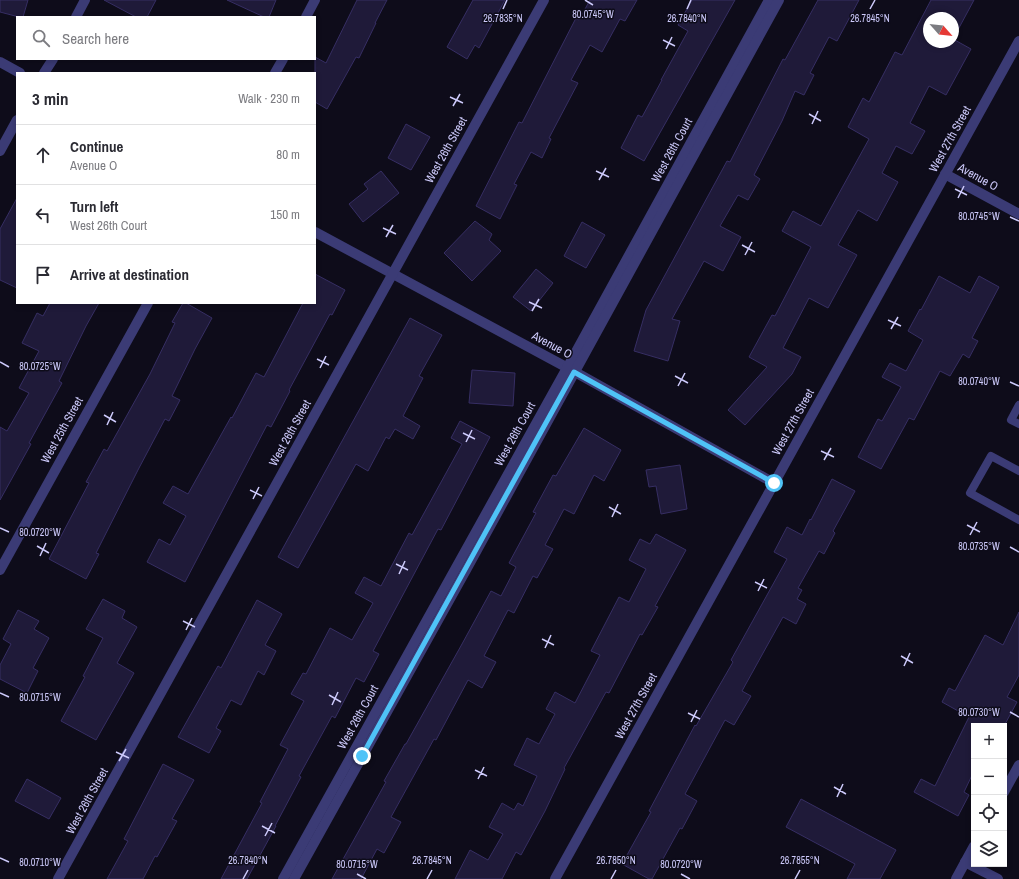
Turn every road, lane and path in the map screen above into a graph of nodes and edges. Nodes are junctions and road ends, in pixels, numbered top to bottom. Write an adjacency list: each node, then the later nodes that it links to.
1 (85, 0): 6 (street)
2 (315, 0): 7 (street)
3 (544, 0): 20 (street, West 26th Street)
4 (769, 0): 22 (street, West 26th Court)
5 (779, 0): 22 (street, West 26th Court)
6 (77, 16)
7 (307, 16)
8 (1019, 41): 17 (street, West 27th Street)
9 (52, 60): 13 (street)
10 (282, 60): 14 (street)
11 (0, 62): 12 (street)
12 (18, 72)
13 (45, 72)
14 (276, 72)
15 (16, 122): 16 (street)
16 (0, 151)
17 (945, 174): 18 (street, Avenue O); 26 (street, West 27th Street)
18 (1019, 214)
19 (316, 233): 20 (street, Avenue O)
20 (392, 274): 22 (street, Avenue O); 33 (street, West 26th Street)
21 (147, 304): 28 (street, West 25th Street)
22 (570, 370): 26 (street, Avenue O); 34 (street, West 26th Court); 35 (street, West 26th Court)
23 (1019, 405): 24 (lane)
24 (1019, 424)
25 (1019, 471): 27 (lane)
26 (774, 483): 36 (street, West 27th Street)
27 (1019, 520)
28 (0, 570)
29 (1019, 765): 30 (street)
30 (1007, 787)
31 (971, 851): 32 (street)
32 (965, 862): 37 (street); 38 (street)
33 (58, 879)
34 (282, 879)
35 (294, 879)
36 (554, 879)
37 (956, 879)
38 (998, 879)

